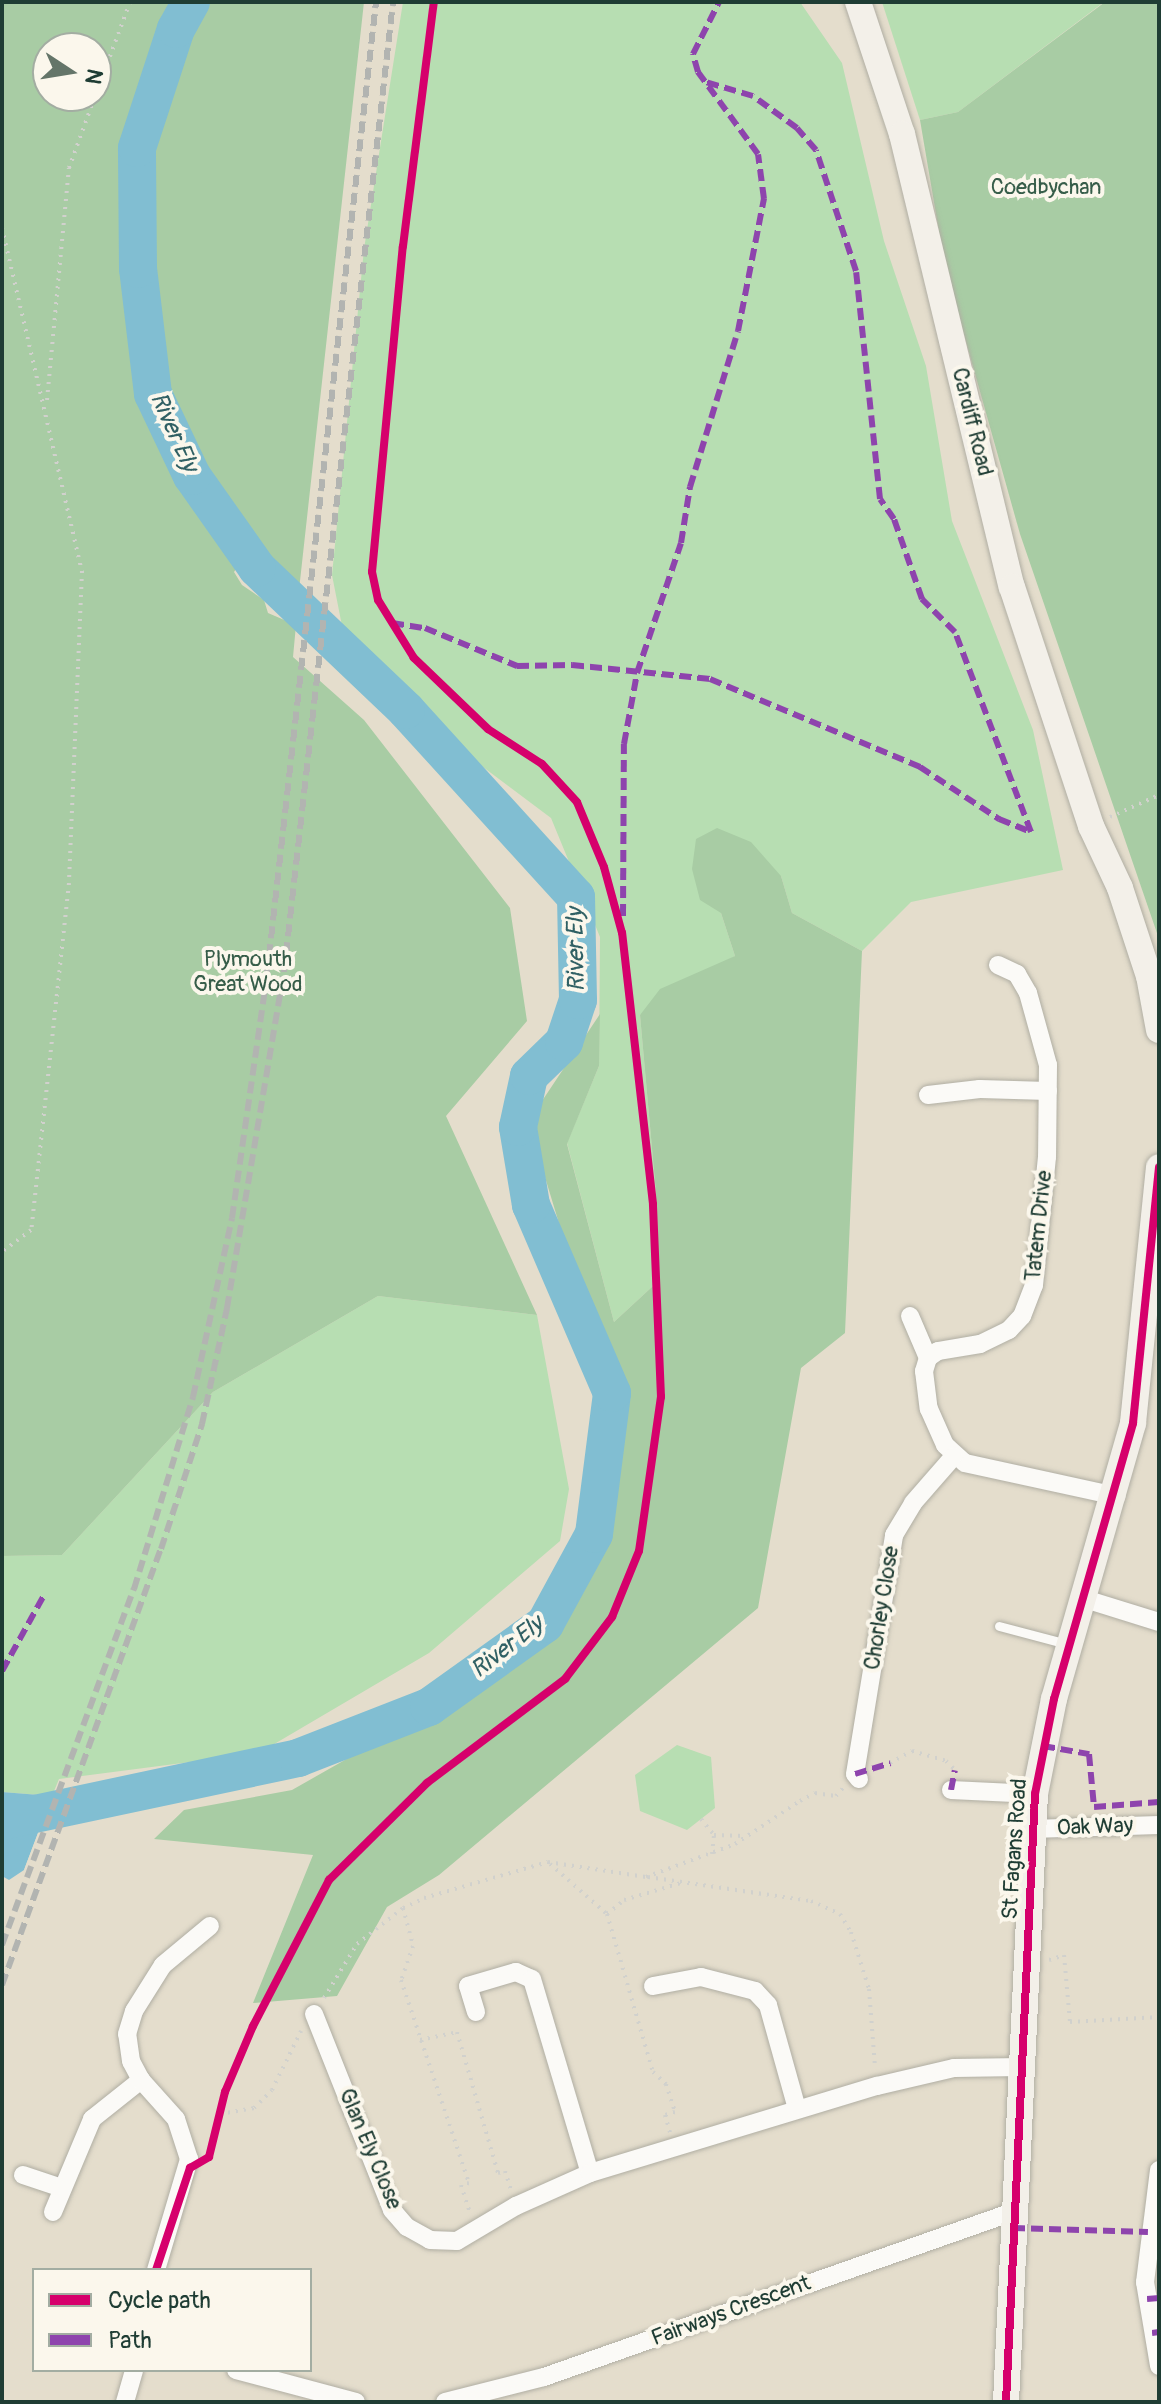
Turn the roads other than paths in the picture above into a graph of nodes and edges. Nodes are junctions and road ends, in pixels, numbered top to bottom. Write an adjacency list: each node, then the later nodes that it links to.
1 (858, 2): 3 (street, Cardiff Road)
2 (998, 965): 4 (street, Tatem Drive)
3 (1159, 1030)
4 (1048, 1091): 5 (street); 8 (street, Tatem Drive)
5 (928, 1095)
6 (1159, 1167): 10 (street, St Fagans Road)
7 (910, 1316): 8 (street)
8 (928, 1358): 9 (street)
9 (954, 1456): 10 (street); 15 (street, Chorley Close)
10 (1116, 1496): 11 (street, St Fagans Road)
11 (1085, 1599): 12 (street); 14 (street, St Fagans Road)
12 (1159, 1622)
13 (999, 1626): 14 (lane)
14 (1070, 1645): 17 (street, St Fagans Road)
15 (857, 1776)
16 (951, 1790): 17 (street)
17 (1035, 1794): 19 (street, St Fagans Road)
18 (1159, 1825): 19 (street, Oak Way)
19 (1031, 1829): 24 (street, St Fagans Road)
20 (210, 1926): 25 (street)
21 (653, 1986): 26 (street)
22 (476, 2012): 28 (street)
23 (314, 2014): 28 (street, Glan Ely Close)
24 (1022, 2067): 26 (street, Glan Ely Close); 31 (street, St Fagans Road)
25 (141, 2080): 30 (street); 33 (street)
26 (797, 2109): 28 (street, Glan Ely Close)
27 (1159, 2170): 34 (street)
28 (590, 2173)
29 (23, 2175): 30 (street)
30 (62, 2188): 32 (street)
31 (1015, 2211): 39 (street, Fairways Crescent); 40 (street, St Fagans Road)
32 (53, 2212)
33 (157, 2268)
34 (1159, 2366)
35 (133, 2372): 37 (street)
36 (244, 2372): 38 (street)
37 (125, 2402)
38 (356, 2402)
39 (445, 2402)
40 (1006, 2402)

